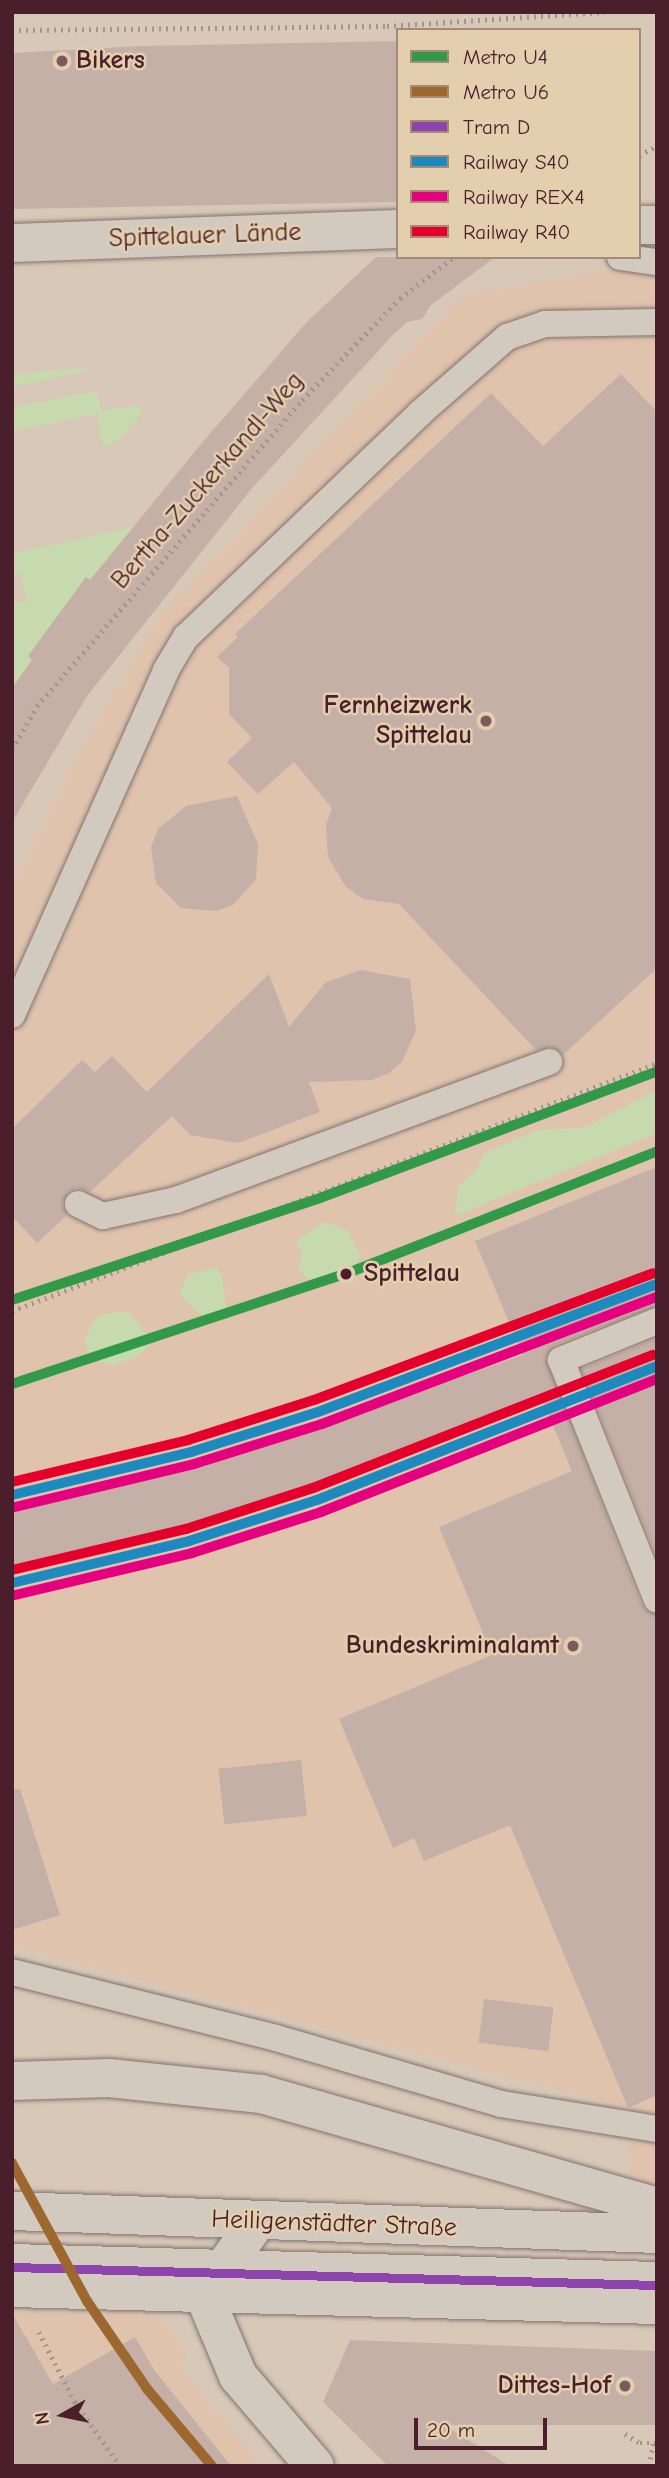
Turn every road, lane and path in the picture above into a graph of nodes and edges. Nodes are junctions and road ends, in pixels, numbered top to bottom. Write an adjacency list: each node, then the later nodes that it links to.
1 (606, 12): 2 (path)
2 (12, 30)
3 (657, 146): 4 (path)
4 (641, 154)
5 (396, 229): 6 (main road, Spittelauer Lände)
6 (12, 243)
7 (451, 259): 11 (path, Bertha-Zuckerkandl-Weg)
8 (635, 259): 9 (lane)
9 (657, 262)
10 (657, 322): 12 (lane)
11 (12, 749)
12 (12, 1015)
13 (549, 1062): 15 (lane)
14 (657, 1063): 16 (path)
15 (78, 1204)
16 (12, 1311)
17 (657, 1321): 18 (lane)
18 (657, 1600)
19 (12, 1972): 21 (lane)
20 (25, 2081): 22 (main road)
21 (657, 2129)
22 (657, 2207)
23 (12, 2211): 24 (main road, Heiligenstädter Straße)
24 (256, 2223): 25 (main road, Heiligenstädter Straße); 27 (main road)
25 (657, 2234)
26 (12, 2257): 27 (lane)
27 (226, 2263): 28 (lane); 30 (main road)
28 (657, 2275)
29 (23, 2288): 30 (main road); 34 (path)
30 (204, 2295): 31 (main road); 35 (main road)
31 (657, 2305)
32 (625, 2434): 33 (path)
33 (655, 2443): 36 (path)
34 (120, 2466)
35 (315, 2466)
36 (649, 2466)

